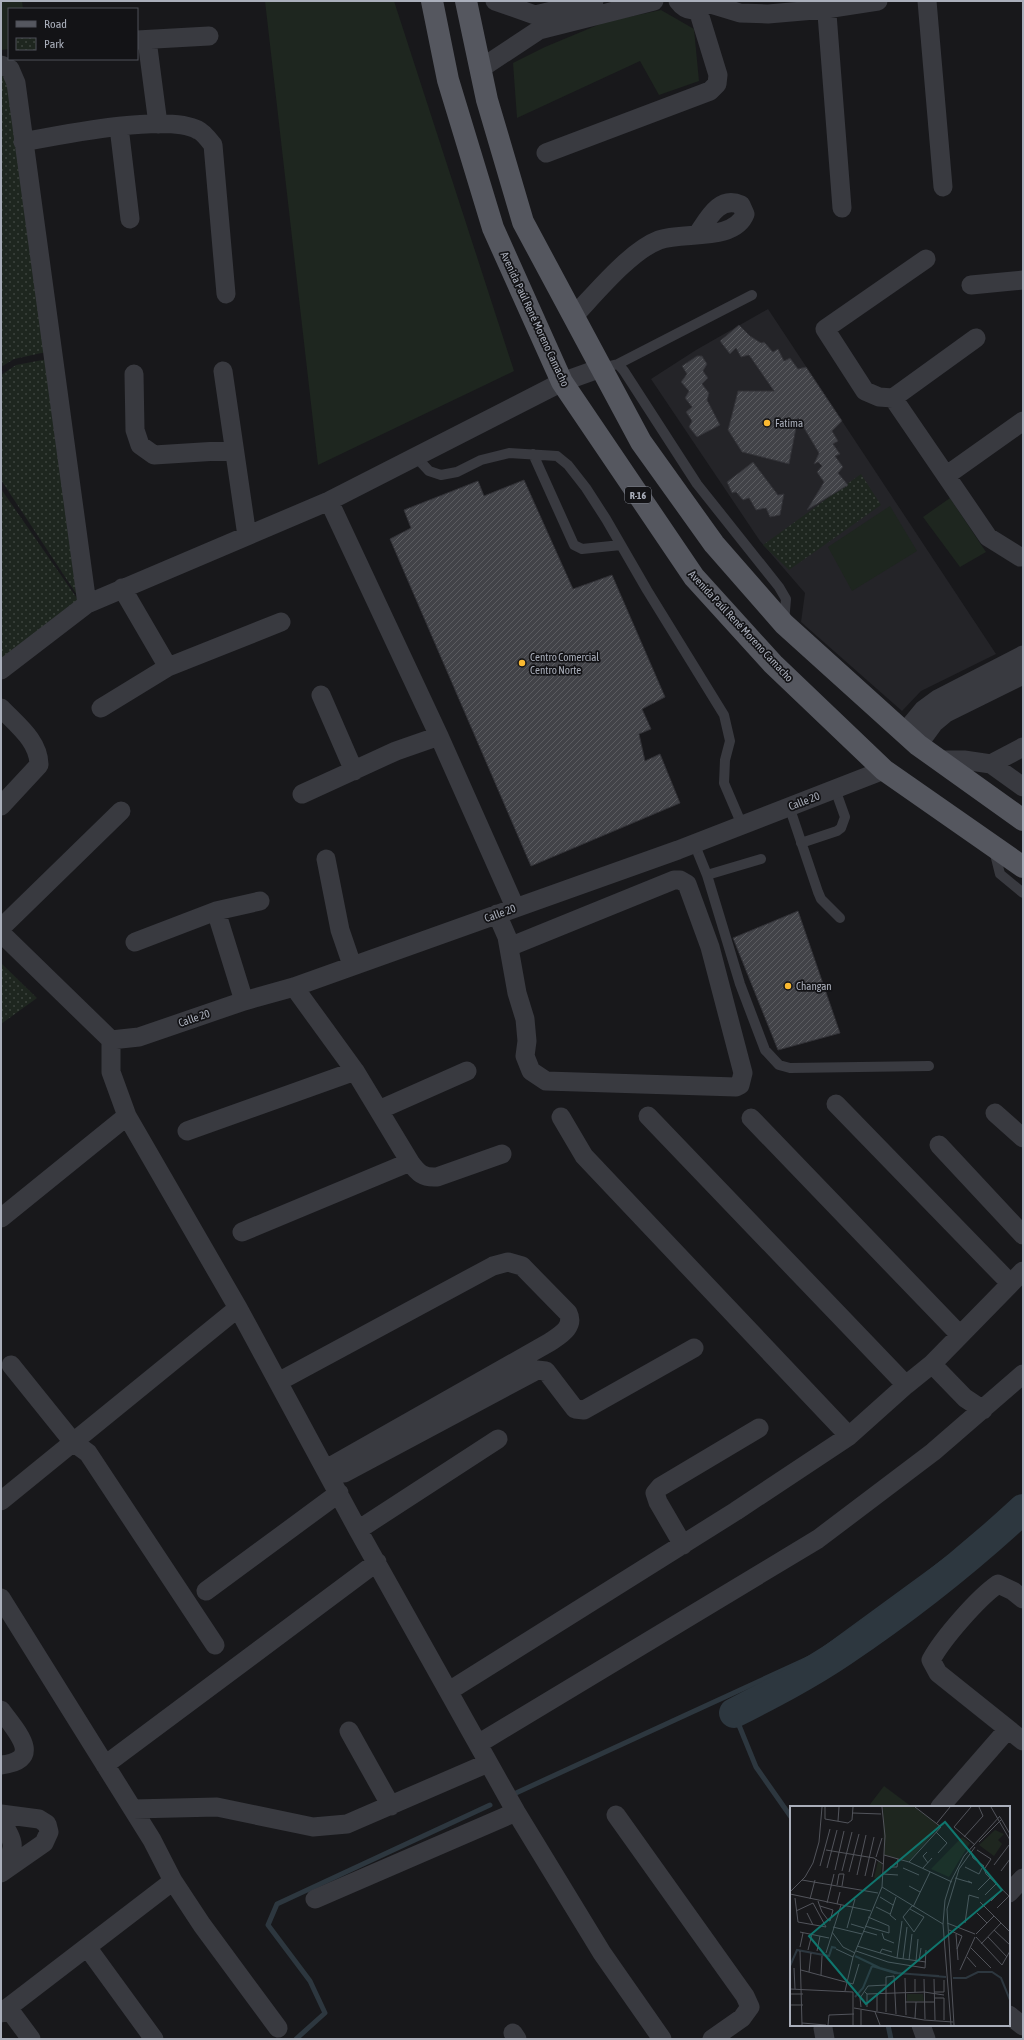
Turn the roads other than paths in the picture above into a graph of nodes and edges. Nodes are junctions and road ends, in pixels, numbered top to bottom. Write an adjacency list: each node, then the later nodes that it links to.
1 (432, 1): 35 (main road, Avenida Paúl René Moreno Camacho / R-16)
2 (466, 1): 16 (main road)
3 (495, 1): 4 (street)
4 (594, 1)
5 (654, 1): 16 (street)
6 (678, 1): 11 (street)
7 (739, 1): 8 (street)
8 (788, 1)
9 (878, 1): 12 (street)
10 (927, 1): 21 (street)
11 (705, 5): 12 (street); 20 (street)
12 (826, 5): 22 (street)
13 (209, 36): 14 (street)
14 (142, 40): 17 (street)
15 (1, 65): 19 (street)
16 (480, 69): 30 (main road)
17 (158, 124): 18 (street); 28 (street)
18 (119, 127): 19 (street); 23 (street)
19 (23, 142): 47 (street)
20 (546, 154)
21 (943, 187)
22 (842, 208)
23 (130, 220)
24 (697, 235): 30 (street)
25 (926, 259): 36 (street)
26 (1023, 280): 27 (street)
27 (971, 285)
28 (226, 294)
29 (752, 295): 32 (lane)
30 (573, 317): 32 (main road)
31 (976, 338): 36 (street)
32 (609, 366): 35 (street); 57 (main road)
33 (223, 371): 38 (street)
34 (134, 374): 38 (street)
35 (562, 382): 40 (street); 61 (main road, Avenida Paúl René Moreno Camacho / R-16)
36 (893, 398): 41 (street)
37 (1023, 421): 41 (street)
38 (234, 450): 43 (street)
39 (533, 454): 40 (lane); 44 (lane); 44 (lane)
40 (416, 457): 42 (street)
41 (947, 474): 45 (street)
42 (329, 501): 43 (street); 56 (street)
43 (247, 536): 46 (street)
44 (620, 546): 70 (lane)
45 (1022, 557)
46 (122, 588): 47 (street); 50 (street)
47 (87, 604): 51 (street)
48 (281, 622): 50 (street)
49 (1023, 655): 57 (street)
50 (168, 667): 55 (street)
51 (1, 670)
52 (1023, 675): 57 (street)
53 (321, 695): 62 (street)
54 (1, 708): 66 (street)
55 (101, 708)
56 (439, 736): 62 (street); 80 (street)
57 (911, 739): 59 (main road)
58 (1023, 747): 60 (street)
59 (938, 760): 60 (street); 69 (main road)
60 (991, 764): 63 (street)
61 (884, 770): 64 (street, Calle 20); 73 (main road, Avenida Paúl René Moreno Camacho / R-16)
62 (354, 771): 65 (street)
63 (1021, 783)
64 (835, 789): 67 (street, Calle 20); 72 (lane)
65 (302, 794)
66 (1, 806)
67 (789, 806): 70 (street, Calle 20); 72 (lane)
68 (121, 811): 84 (street)
69 (1023, 820)
70 (742, 825): 71 (street, Calle 20)
71 (694, 843): 77 (lane); 80 (street, Calle 20)
72 (801, 844): 83 (lane)
73 (993, 846): 76 (main road, Avenida Paúl René Moreno Camacho / R-16); 78 (lane)
74 (326, 859): 88 (street)
75 (761, 859): 77 (lane)
76 (1023, 867)
77 (707, 875): 92 (lane)
78 (1023, 893)
79 (260, 901): 81 (street)
80 (515, 907): 82 (street, Calle 20)
81 (216, 911): 86 (street); 90 (street)
82 (497, 914): 87 (street); 88 (street, Calle 20)
83 (840, 918)
84 (1, 928)
85 (1, 932): 91 (street)
86 (135, 942)
87 (509, 947): 87 (street)
88 (352, 965): 89 (street, Calle 20)
89 (294, 986): 90 (street, Calle 20); 93 (street)
90 (244, 1001): 91 (street, Calle 20)
91 (111, 1040): 98 (street)
92 (929, 1066)
93 (355, 1071): 96 (street); 102 (street)
94 (467, 1071): 96 (street)
95 (836, 1104): 110 (street)
96 (379, 1110): 106 (street)
97 (995, 1113): 103 (street)
98 (127, 1116): 107 (street); 111 (street)
99 (648, 1116): 118 (street)
100 (561, 1117): 121 (street)
101 (751, 1118): 112 (street)
102 (187, 1131)
103 (1023, 1138)
104 (939, 1145): 109 (street)
105 (502, 1154): 106 (street)
106 (410, 1162): 108 (street)
107 (1, 1218)
108 (242, 1232)
109 (1023, 1235)
110 (1017, 1277): 112 (street)
111 (238, 1308): 117 (street); 123 (street)
112 (959, 1334): 114 (street)
113 (694, 1348): 124 (street)
114 (932, 1364): 118 (street); 119 (street)
115 (11, 1365): 123 (street)
116 (1023, 1374): 119 (street)
117 (278, 1382): 124 (street); 124 (street)
118 (906, 1385): 121 (street)
119 (982, 1410): 138 (street)
120 (759, 1428): 127 (street)
121 (849, 1436): 127 (street)
122 (498, 1439): 126 (street)
123 (73, 1442): 125 (street); 132 (street)
124 (332, 1481): 126 (street); 129 (street)
125 (1, 1501)
126 (358, 1530): 128 (street)
127 (683, 1545): 133 (street)
128 (377, 1562): 133 (street); 141 (street)
129 (206, 1591)
130 (1, 1598): 141 (street)
131 (1023, 1599): 135 (street)
132 (216, 1645)
133 (449, 1691): 138 (street)
134 (2, 1717): 140 (street)
135 (1008, 1729): 137 (street); 143 (street)
136 (349, 1731): 142 (street)
137 (1023, 1741)
138 (478, 1744): 139 (street)
139 (488, 1763): 142 (street); 145 (street)
140 (1, 1765)
141 (105, 1765): 144 (street)
142 (391, 1806): 144 (street)
143 (941, 1806)
144 (133, 1809): 152 (street)
145 (516, 1812): 154 (street); 163 (street)
146 (1, 1814): 150 (street)
147 (616, 1815): 164 (street)
148 (1, 1821): 149 (street)
149 (1, 1869)
150 (1, 1872)
151 (1023, 1878): 153 (street)
152 (173, 1881): 155 (street); 160 (street)
153 (1010, 1893)
154 (315, 1899)
155 (87, 1947): 156 (street); 162 (street)
156 (4, 2011): 161 (street)
157 (1010, 2016): 159 (street)
158 (921, 2026): 165 (street)
159 (1023, 2026)
160 (278, 2028)
161 (31, 2039)
162 (154, 2039)
163 (662, 2039)
164 (712, 2039)
165 (926, 2039)

